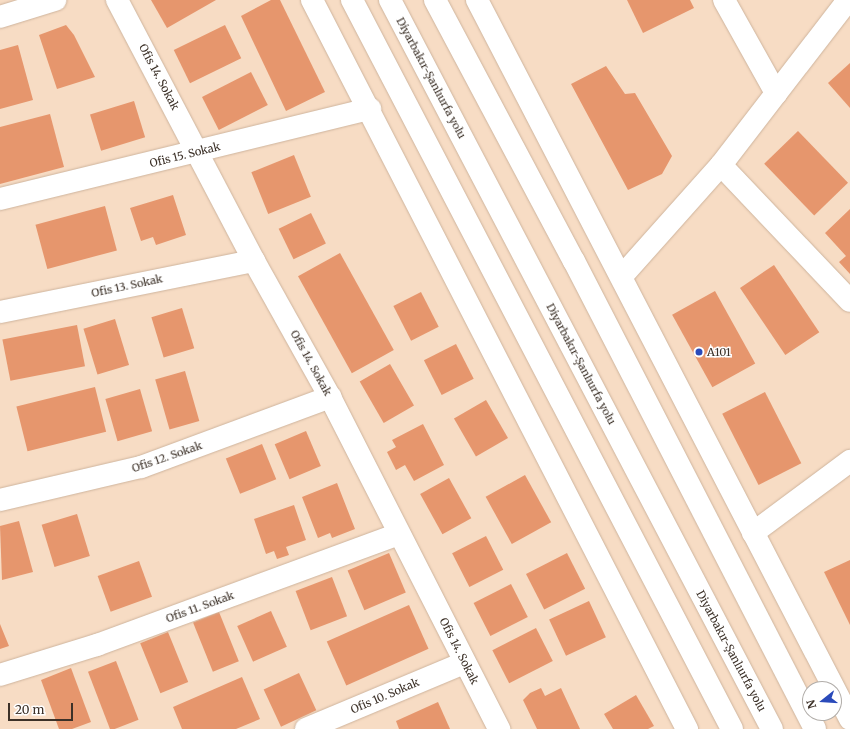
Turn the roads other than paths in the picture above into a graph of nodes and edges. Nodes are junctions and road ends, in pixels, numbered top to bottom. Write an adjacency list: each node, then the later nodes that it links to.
1 (55, 0): 10 (main road)
2 (117, 0): 13 (main road, Ofis 14. Sokak)
3 (312, 0): 12 (main road)
4 (352, 0): 31 (main road)
5 (390, 0): 32 (main road, Diyarbakır-Şanlıurfa yolu)
6 (435, 0): 33 (main road)
7 (477, 0): 17 (main road)
8 (724, 0): 11 (main road)
9 (848, 0): 11 (main road)
10 (0, 17)
11 (776, 93): 14 (main road)
12 (370, 109): 13 (main road, Ofis 15. Sokak); 30 (main road)
13 (199, 151): 15 (main road, Ofis 15. Sokak); 16 (main road, Ofis 14. Sokak)
14 (721, 165): 17 (main road); 18 (main road)
15 (0, 199)
16 (254, 260): 19 (main road, Ofis 13. Sokak); 20 (main road, Ofis 14. Sokak)
17 (622, 276): 23 (main road)
18 (850, 301)
19 (0, 312)
20 (330, 398): 22 (main road, Ofis 12. Sokak); 24 (main road, Ofis 14. Sokak)
21 (850, 461): 23 (main road)
22 (0, 500)
23 (753, 533): 27 (main road)
24 (398, 534): 25 (main road, Ofis 14. Sokak); 26 (main road, Ofis 11. Sokak)
25 (464, 663): 28 (main road, Ofis 10. Sokak); 29 (main road, Ofis 14. Sokak)
26 (0, 674)
27 (850, 719)
28 (306, 729)
29 (499, 729)
30 (687, 729)
31 (732, 729)
32 (772, 729)
33 (815, 729)

